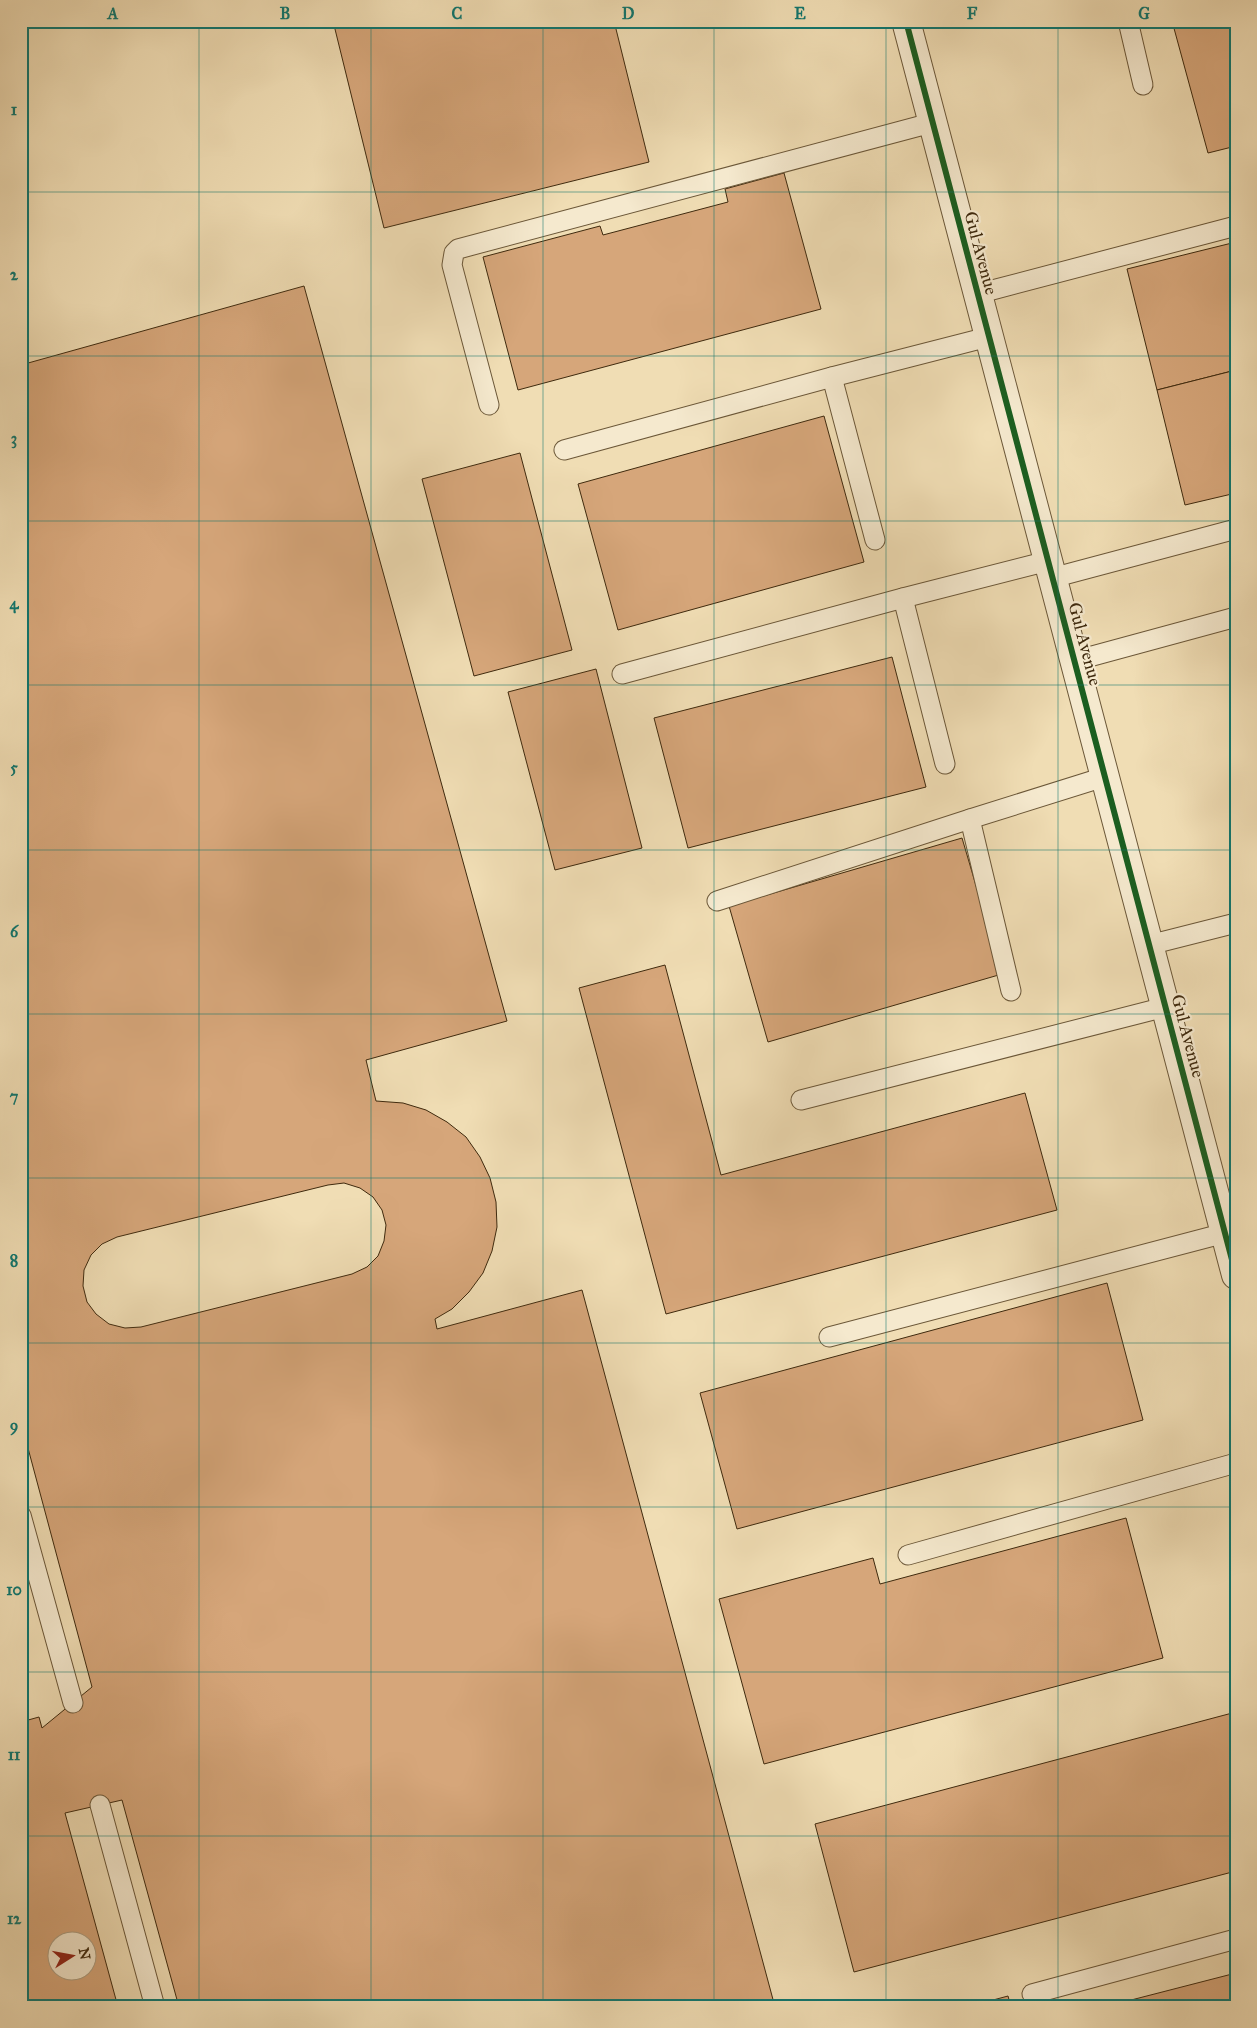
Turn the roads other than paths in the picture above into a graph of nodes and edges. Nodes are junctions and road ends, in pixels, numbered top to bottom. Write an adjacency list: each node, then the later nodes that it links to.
1 (906, 21): 4 (street, Gul Avenue)
2 (1128, 21): 3 (lane)
3 (1143, 85)
4 (931, 122): 6 (street, Gul Avenue); 9 (lane)
5 (1236, 226): 6 (lane)
6 (977, 294): 7 (street, Gul Avenue)
7 (988, 337): 8 (lane); 13 (street, Gul Avenue)
8 (832, 377): 10 (lane); 12 (lane)
9 (489, 405)
10 (564, 450)
11 (1236, 529): 13 (lane)
12 (875, 540)
13 (1050, 570): 14 (lane); 16 (street, Gul Avenue)
14 (903, 598): 17 (lane); 18 (lane)
15 (1236, 617): 16 (lane)
16 (1074, 661): 19 (street, Gul Avenue)
17 (622, 674)
18 (945, 764)
19 (1104, 777): 20 (lane); 23 (street, Gul Avenue)
20 (970, 818): 21 (lane); 24 (lane)
21 (717, 901)
22 (1236, 923): 23 (lane)
23 (1149, 945): 25 (street, Gul Avenue)
24 (1012, 992)
25 (1165, 1008): 26 (lane); 27 (street, Gul Avenue)
26 (801, 1100)
27 (1225, 1233): 28 (street, Gul Avenue); 29 (lane)
28 (1236, 1275)
29 (829, 1337)
30 (1236, 1463): 32 (lane)
31 (21, 1515): 33 (lane)
32 (908, 1555)
33 (72, 1703)
34 (100, 1805): 37 (lane)
35 (1236, 1939): 36 (lane)
36 (1032, 1994)
37 (155, 2007)

